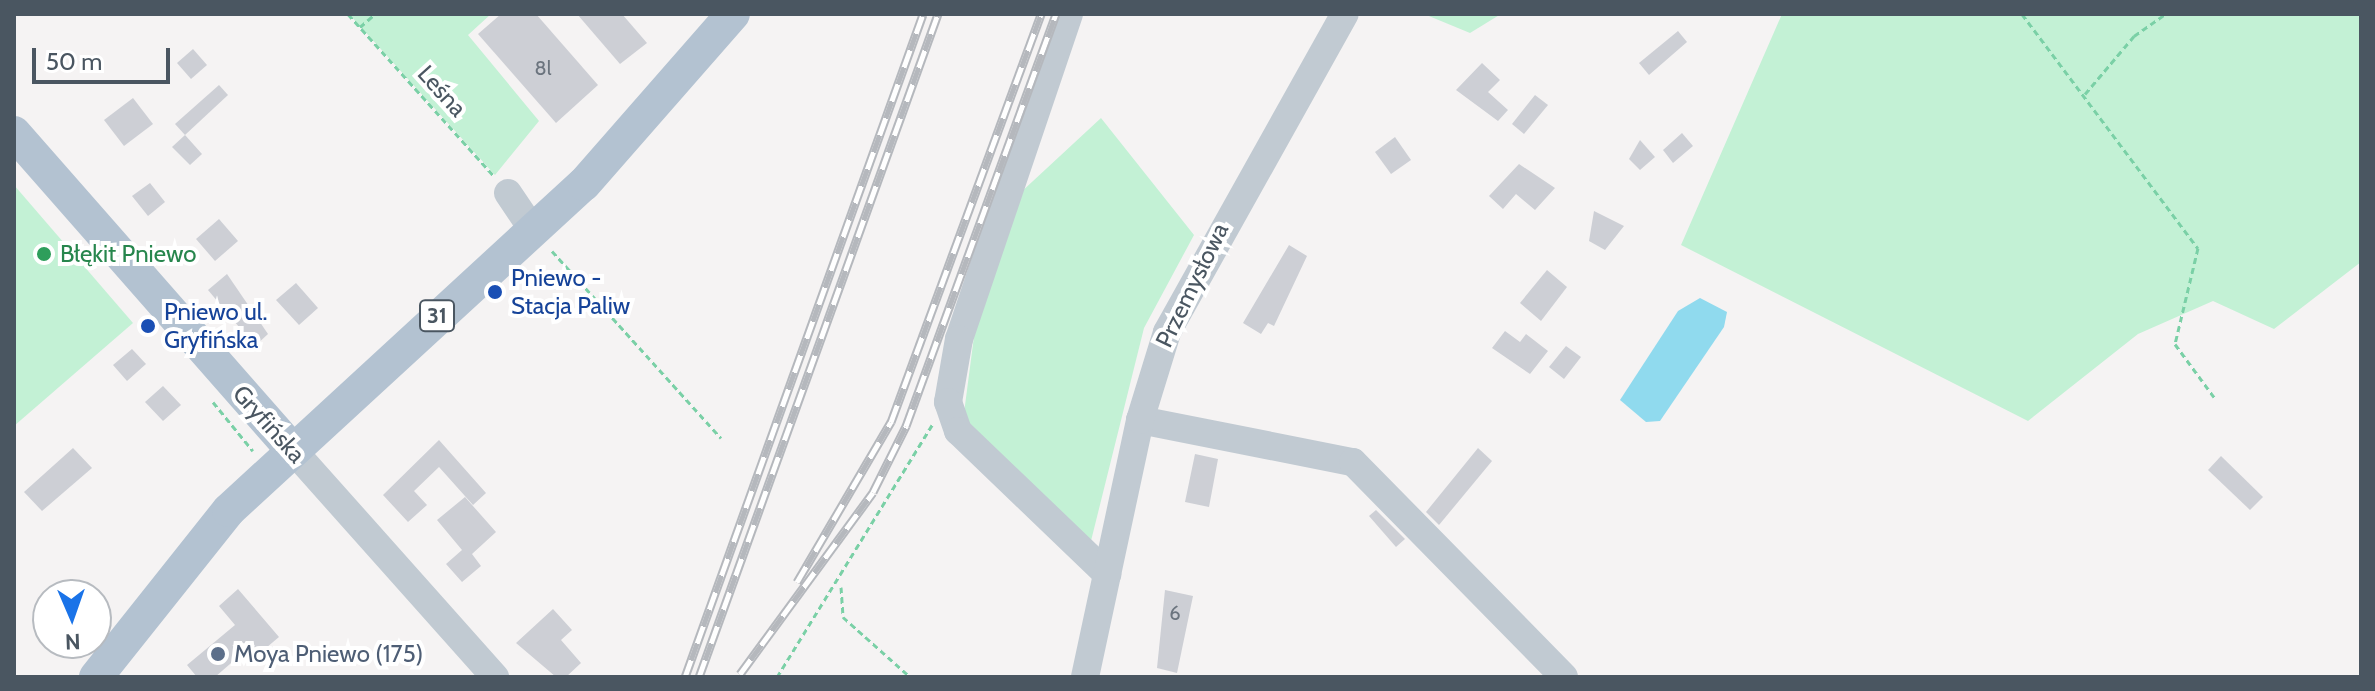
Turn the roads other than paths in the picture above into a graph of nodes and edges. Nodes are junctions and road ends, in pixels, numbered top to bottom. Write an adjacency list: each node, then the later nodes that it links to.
1 (733, 14): 6 (main road, 31)
2 (1069, 14): 9 (street)
3 (1345, 14): 7 (street, Przemysłowa)
4 (14, 133): 8 (main road, Gryfińska)
5 (508, 193): 6 (street)
6 (533, 230): 8 (main road, 31)
7 (1140, 420): 9 (street, Przemysłowa); 13 (street)
8 (291, 448): 10 (main road, 31); 11 (street, Gryfińska)
9 (1107, 574): 12 (street, Przemysłowa)
10 (96, 677)
11 (495, 677)
12 (1085, 677)
13 (1564, 677)

